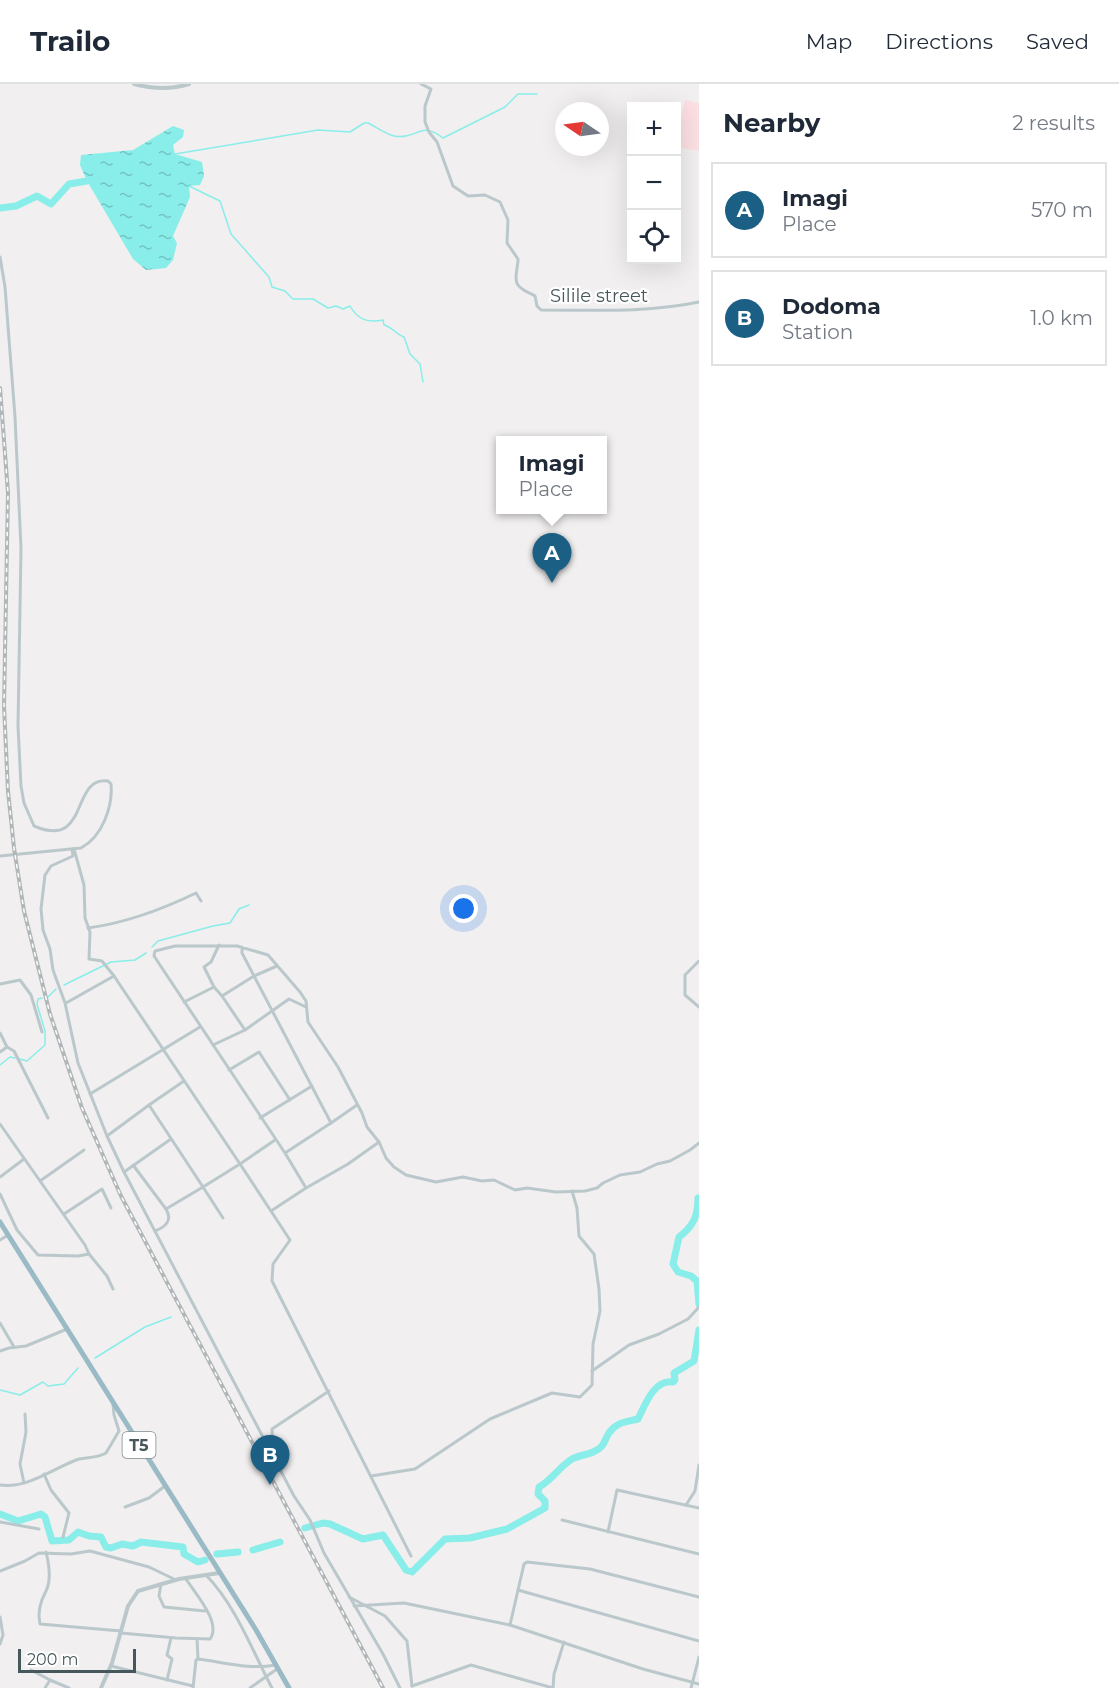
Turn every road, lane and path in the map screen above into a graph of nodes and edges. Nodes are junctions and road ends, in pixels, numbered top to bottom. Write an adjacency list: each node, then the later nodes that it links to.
1 (134, 84): 2 (street)
2 (189, 84)
3 (421, 84): 5 (street, Silile street)
4 (0, 257): 6 (street)
5 (699, 302)
6 (73, 849): 7 (street); 9 (street); 19 (street)
7 (0, 856)
8 (201, 901): 9 (street)
9 (88, 928): 14 (street)
10 (219, 945): 11 (street); 17 (street); 20 (street)
11 (242, 947): 13 (street); 15 (street)
12 (699, 961): 22 (street)
13 (277, 966): 15 (street); 21 (street)
14 (114, 976): 19 (street); 30 (street)
15 (254, 976): 18 (street); 23 (street)
16 (0, 984): 26 (street)
17 (214, 987): 18 (street); 20 (street)
18 (222, 996): 25 (street)
19 (65, 1003): 35 (street)
20 (183, 1003): 24 (street)
21 (306, 1007): 23 (street); 38 (street)
22 (699, 1007)
23 (273, 1012): 25 (street); 34 (street)
24 (200, 1027): 28 (street); 30 (street)
25 (245, 1030): 28 (street)
26 (42, 1032)
27 (0, 1033): 29 (street)
28 (213, 1045): 32 (street)
29 (7, 1047): 31 (street); 39 (street)
30 (164, 1050): 33 (street); 35 (street)
31 (0, 1052)
32 (229, 1070): 36 (street); 40 (street)
33 (185, 1080): 37 (street); 51 (street)
34 (312, 1086): 36 (street); 41 (street)
35 (90, 1094): 43 (street)
36 (290, 1100): 40 (street)
37 (149, 1105): 43 (street); 44 (street)
38 (357, 1105): 41 (street); 46 (street)
39 (48, 1118)
40 (260, 1118): 45 (street)
41 (331, 1123): 49 (street)
42 (0, 1124): 50 (street)
43 (107, 1136): 53 (street)
44 (171, 1139): 52 (street); 56 (street)
45 (275, 1140): 49 (street); 51 (street)
46 (379, 1142): 57 (street); 58 (street)
47 (699, 1143): 58 (street)
48 (84, 1150): 55 (street)
49 (285, 1153): 57 (street)
50 (24, 1159): 54 (street); 55 (street)
51 (240, 1164): 56 (street); 62 (street)
52 (133, 1165): 53 (street); 61 (street)
53 (124, 1172): 67 (street)
54 (0, 1177)
55 (40, 1181): 63 (street)
56 (203, 1187): 61 (street); 64 (street)
57 (306, 1188): 62 (street)
58 (572, 1191): 77 (street)
59 (0, 1194): 66 (street)
60 (111, 1208): 63 (street)
61 (166, 1209): 67 (street)
62 (271, 1211): 78 (street)
63 (64, 1214): 70 (street)
64 (223, 1218)
65 (0, 1222): 68 (highway, T5)
66 (17, 1230): 68 (street); 70 (street)
67 (155, 1232): 81 (street)
68 (8, 1235): 69 (street); 74 (highway, T5)
69 (0, 1240)
70 (88, 1254): 71 (street)
71 (113, 1289)
72 (699, 1307): 77 (street)
73 (0, 1323): 75 (street)
74 (67, 1329): 75 (street); 79 (highway, T5)
75 (14, 1347): 76 (street)
76 (0, 1351)
77 (592, 1371): 84 (street)
78 (328, 1391): 81 (street); 84 (street)
79 (113, 1402): 83 (street); 87 (highway, T5)
80 (25, 1414): 85 (street)
81 (273, 1456): 106 (street)
82 (699, 1465): 88 (street)
83 (44, 1474): 85 (street); 95 (street)
84 (371, 1476): 98 (street)
85 (24, 1483): 86 (street)
86 (0, 1485)
87 (165, 1486): 89 (street); 100 (highway, T5)
88 (686, 1505): 90 (street); 94 (street)
89 (125, 1507)
90 (699, 1508)
91 (562, 1520): 94 (street)
92 (0, 1522): 93 (street)
93 (39, 1529)
94 (608, 1532): 97 (street)
95 (63, 1537)
96 (46, 1552): 99 (street); 103 (street); 113 (street)
97 (699, 1554)
98 (411, 1556)
99 (0, 1571)
100 (219, 1573): 101 (street); 122 (highway, T5)
101 (206, 1575): 102 (street); 123 (street)
102 (186, 1578): 103 (street); 110 (street)
103 (176, 1580): 104 (street)
104 (161, 1584): 110 (street); 113 (street)
105 (518, 1590): 107 (street); 112 (street); 116 (street)
106 (349, 1597): 108 (street); 109 (street)
107 (699, 1597)
108 (364, 1605): 109 (street); 112 (street); 131 (street)
109 (354, 1606): 138 (street)
110 (206, 1611): 115 (street)
111 (0, 1617): 118 (street)
112 (510, 1625): 117 (street)
113 (121, 1632): 114 (street); 121 (street)
114 (171, 1638): 115 (street); 127 (street)
115 (197, 1639): 120 (street)
116 (699, 1641)
117 (564, 1642): 128 (street); 139 (street)
118 (0, 1644)
119 (699, 1657): 128 (street)
120 (198, 1659): 123 (street); 130 (street)
121 (111, 1666): 127 (street); 134 (street)
122 (278, 1666): 123 (street); 125 (street); 137 (highway, T5)
123 (261, 1667): 125 (street)
124 (31, 1670): 126 (street)
125 (266, 1676): 135 (street); 136 (street)
126 (50, 1680): 132 (street); 133 (street)
127 (167, 1680): 130 (street)
128 (693, 1683): 129 (street); 140 (street)
129 (699, 1684)
130 (193, 1687)
131 (412, 1687): 139 (street)
132 (45, 1688)
133 (69, 1688)
134 (101, 1688)
135 (250, 1688)
136 (272, 1688)
137 (289, 1688)
138 (400, 1688)
139 (553, 1688)
140 (691, 1688)

